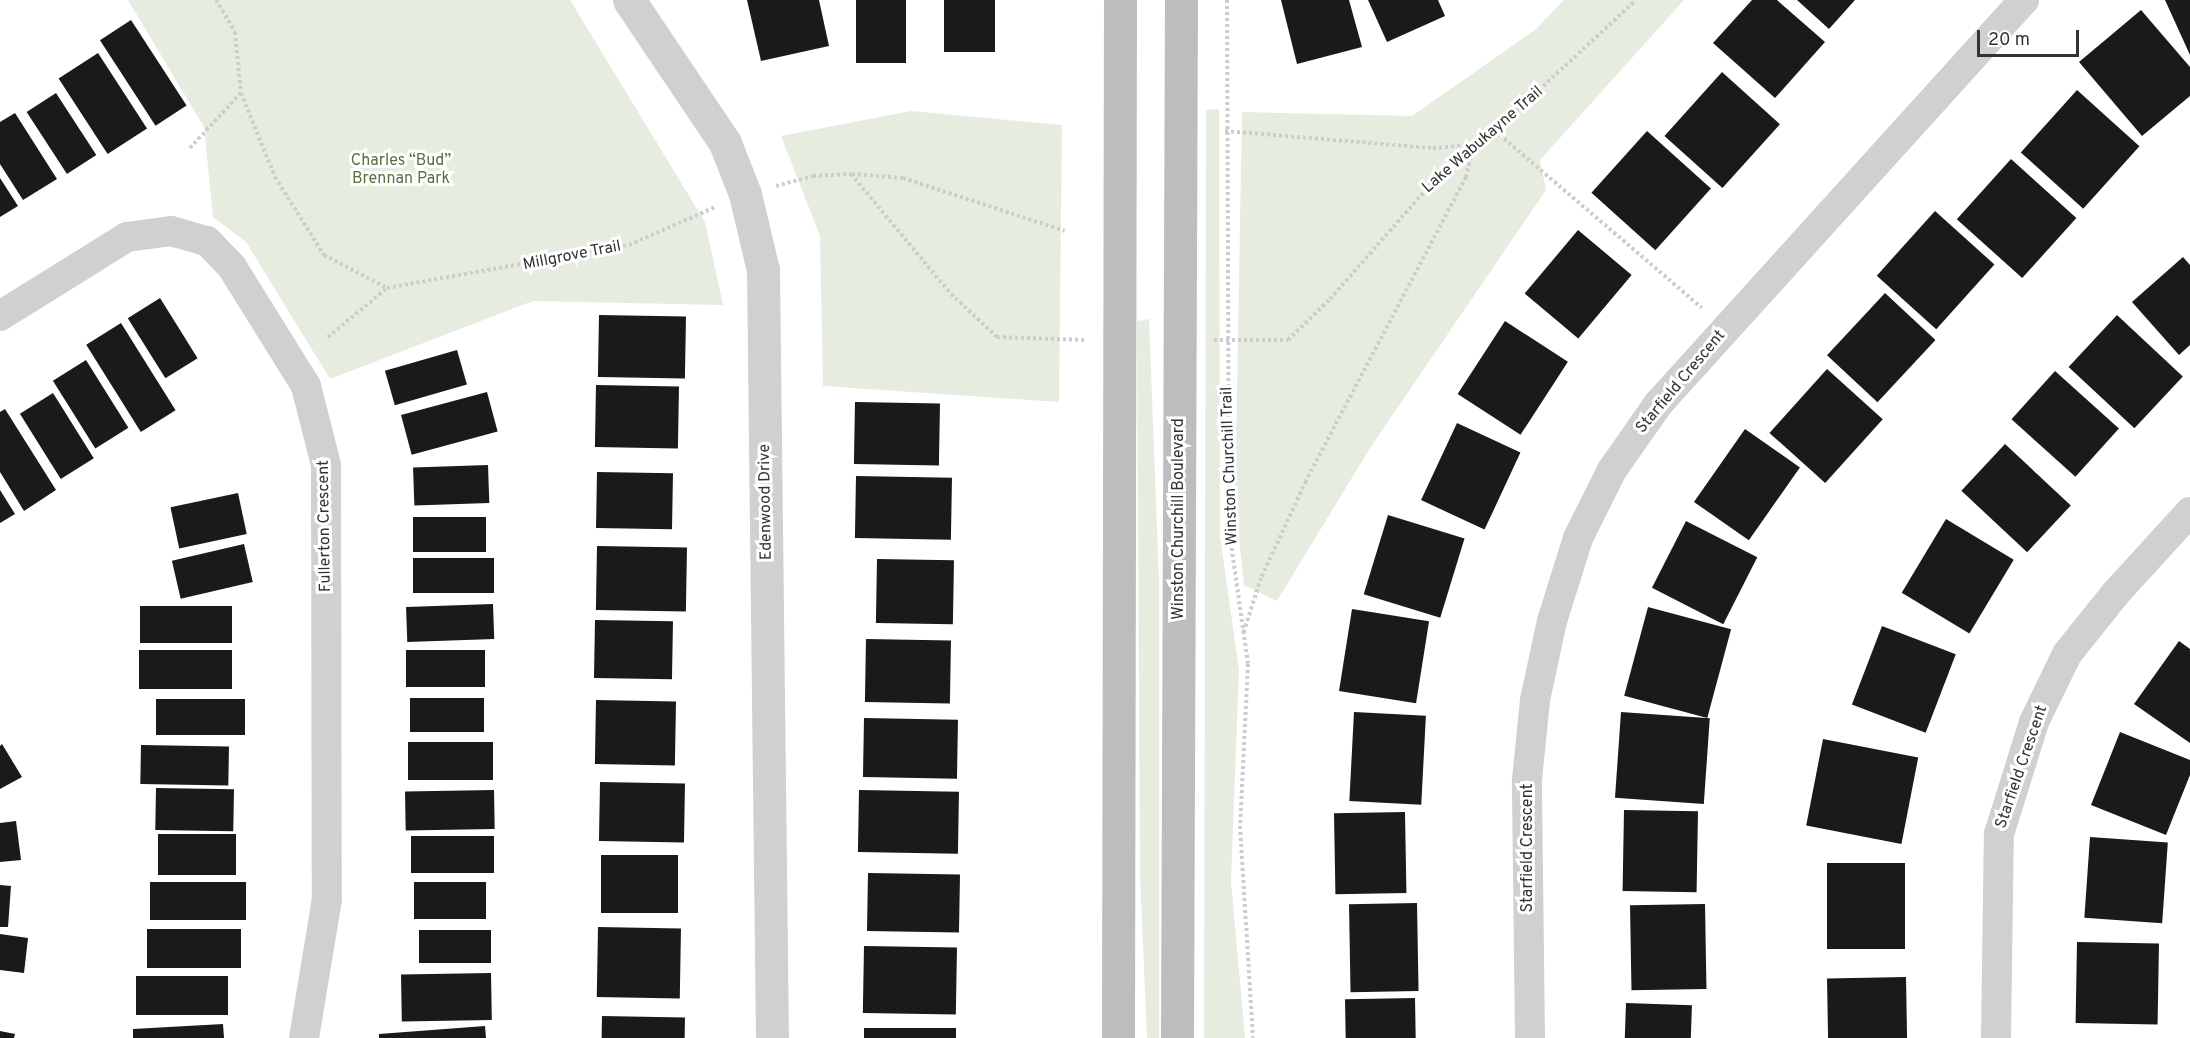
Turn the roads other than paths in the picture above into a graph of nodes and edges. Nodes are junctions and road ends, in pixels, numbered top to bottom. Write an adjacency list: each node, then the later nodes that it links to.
1 (629, 0): 8 (street, Edenwood Drive)
2 (1120, 0): 9 (main road)
3 (1181, 0): 10 (main road, Winston Churchill Boulevard)
4 (2024, 0): 11 (street, Starfield Crescent)
5 (0, 316): 7 (street, Fullerton Crescent)
6 (2190, 512): 12 (street, Starfield Crescent)
7 (304, 1038)
8 (772, 1038)
9 (1118, 1038)
10 (1177, 1038)
11 (1530, 1038)
12 (1996, 1038)

